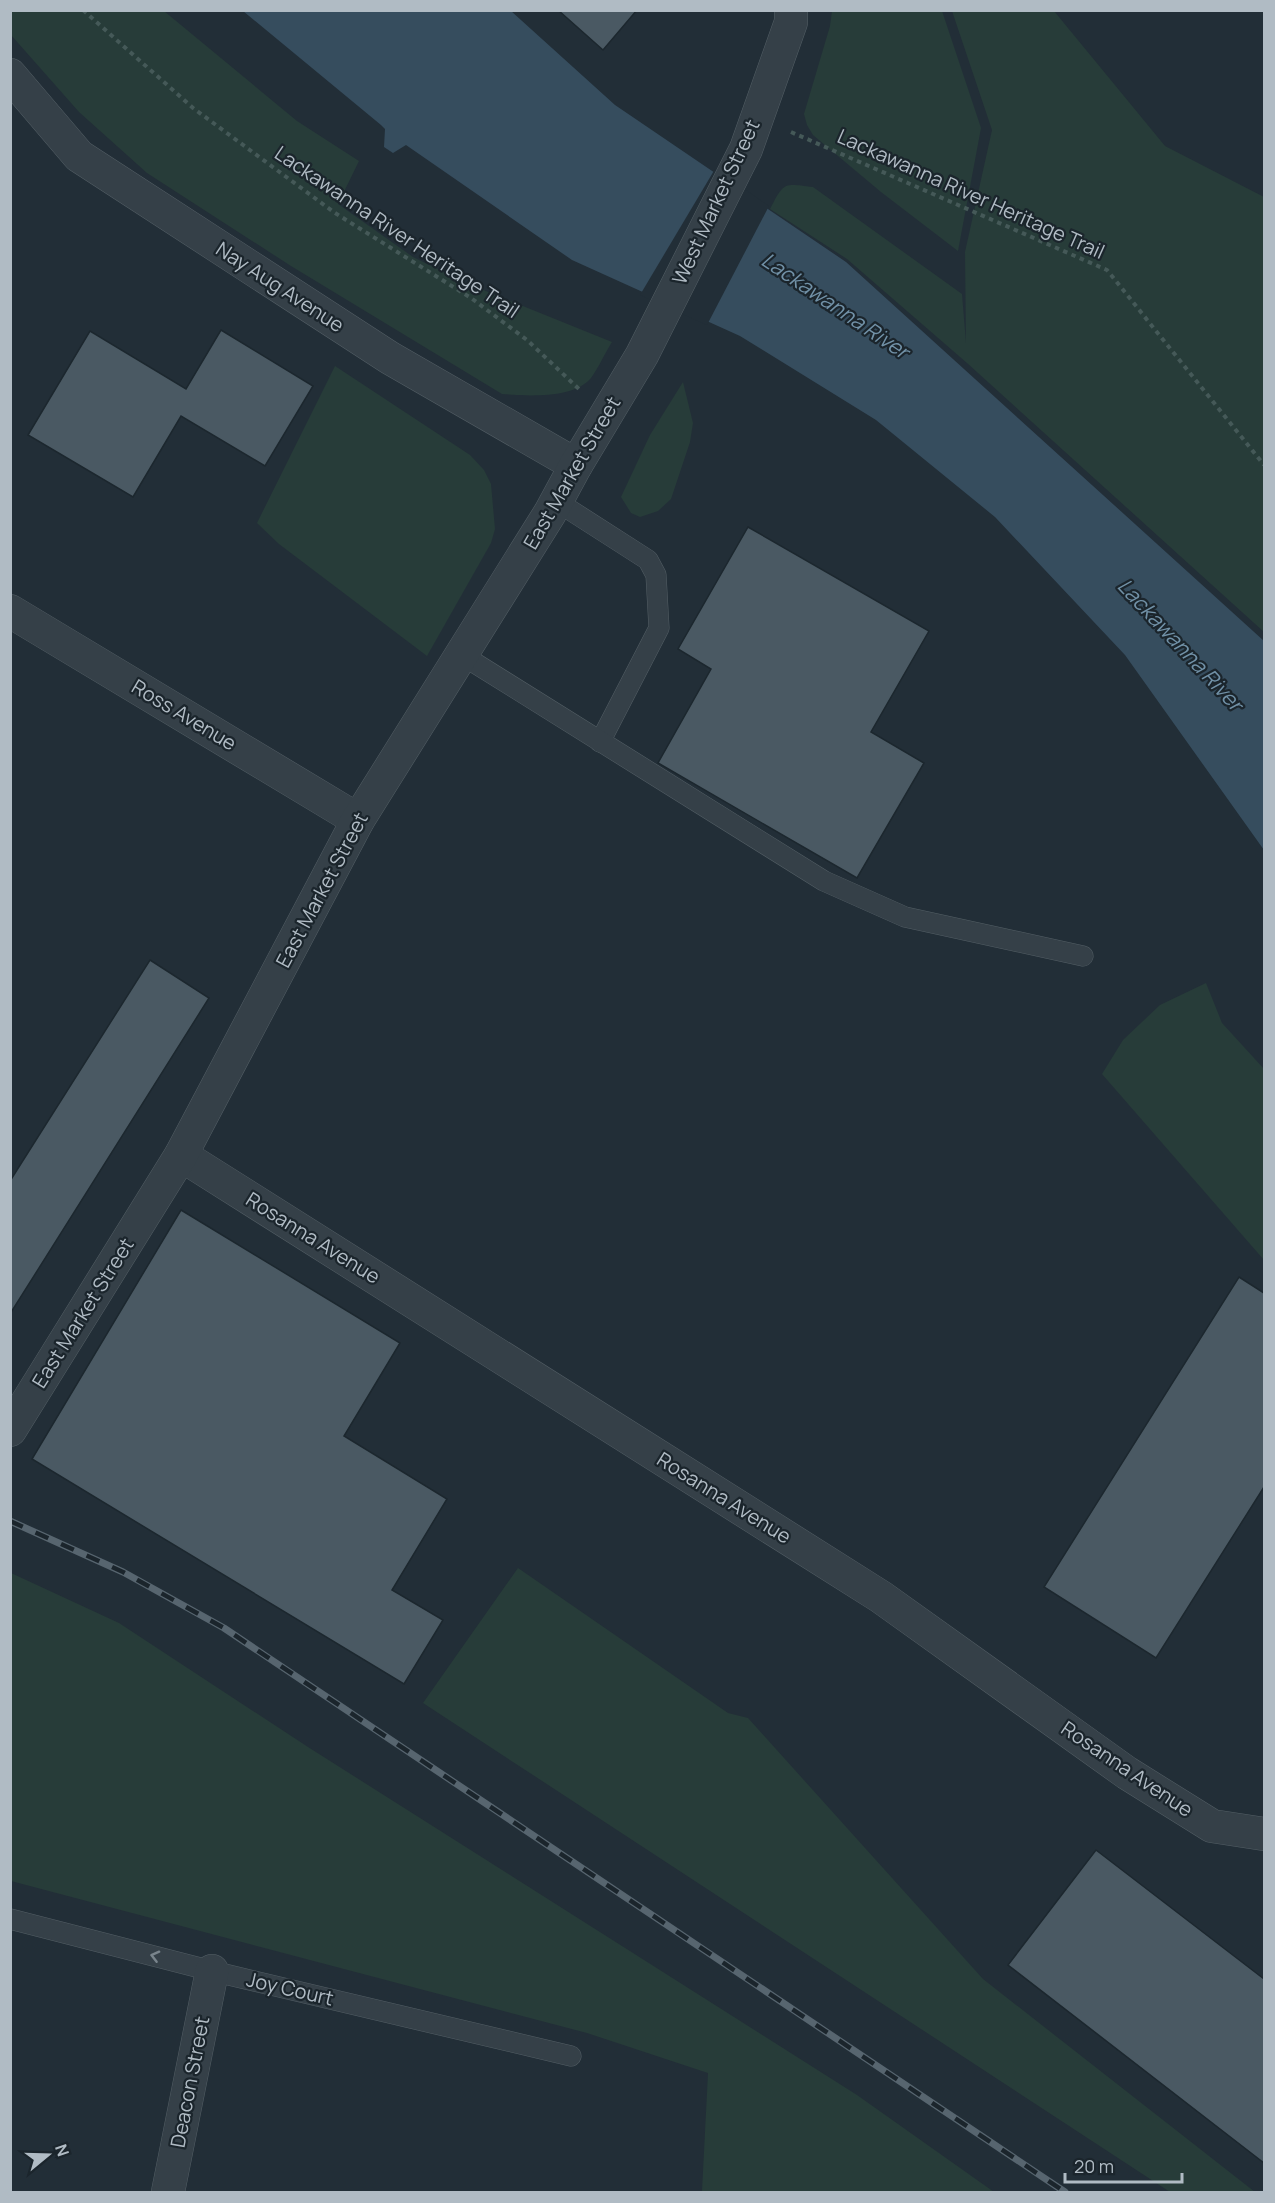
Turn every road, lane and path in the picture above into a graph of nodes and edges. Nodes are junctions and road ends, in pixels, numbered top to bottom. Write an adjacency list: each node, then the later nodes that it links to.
1 (83, 10): 6 (path, Lackawanna River Heritage Trail)
2 (791, 10): 4 (street, West Market Street)
3 (10, 75): 7 (street, Nay Aug Avenue)
4 (757, 117): 5 (street, West Market Street); 8 (path, Lackawanna River Heritage Trail)
5 (642, 355): 6 (street, East Market Street)
6 (606, 415): 7 (street, East Market Street)
7 (576, 465): 9 (street, East Market Street)
8 (1264, 465)
9 (556, 501): 11 (street, East Market Street); 12 (lane)
10 (10, 611): 13 (street, Ross Avenue)
11 (462, 655): 12 (lane); 13 (street, East Market Street)
12 (600, 742): 14 (lane)
13 (358, 820): 15 (street, East Market Street)
14 (1083, 956)
15 (182, 1155): 16 (street, East Market Street); 17 (street, Rosanna Avenue)
16 (10, 1430)
17 (1264, 1834)
18 (10, 1919): 19 (lane, Joy Court, one-way to 18)
19 (212, 1971): 20 (lane, Joy Court); 21 (street, Deacon Street)
20 (571, 2056)
21 (168, 2193)

